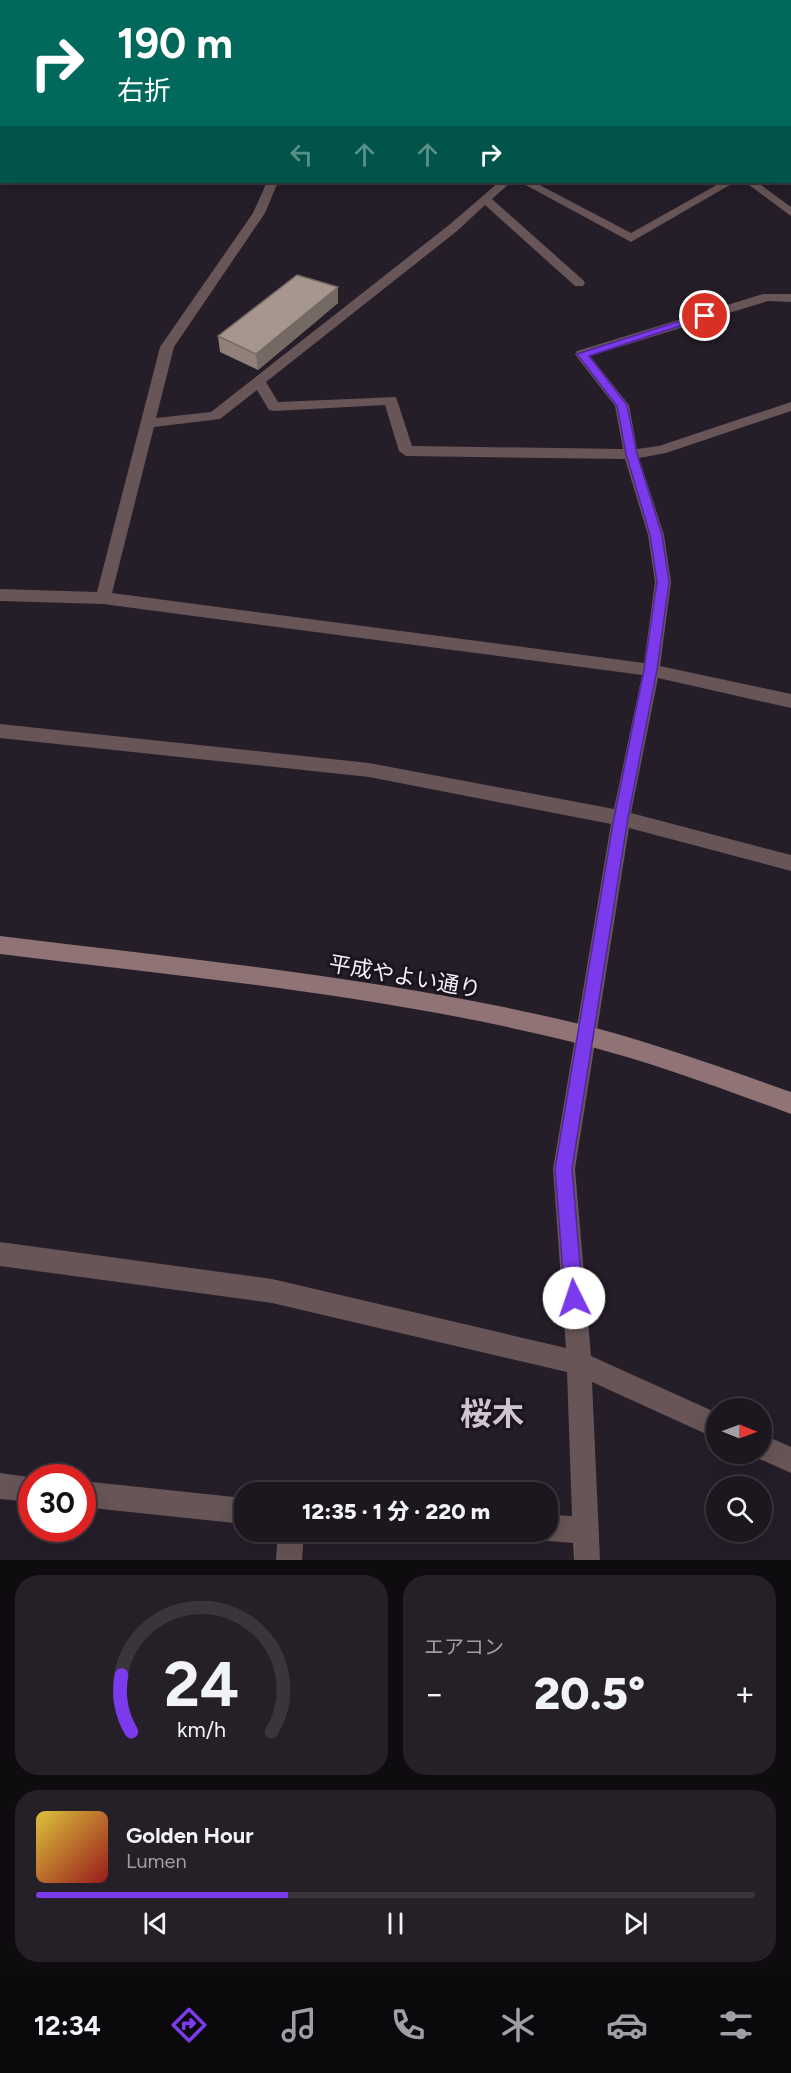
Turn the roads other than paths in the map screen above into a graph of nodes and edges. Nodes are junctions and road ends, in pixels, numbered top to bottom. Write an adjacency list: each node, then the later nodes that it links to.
1 (272, 183): 12 (street)
2 (504, 183): 6 (street)
3 (528, 183): 4 (street)
4 (727, 183)
5 (752, 183): 7 (street)
6 (485, 199): 8 (street); 10 (street)
7 (791, 213)
8 (579, 283)
9 (791, 297): 13 (street)
10 (259, 381): 12 (street); 13 (street)
11 (791, 406): 13 (street)
12 (148, 423): 15 (street)
13 (632, 454): 16 (street)
14 (0, 595): 15 (street)
15 (103, 598): 16 (street)
16 (651, 670): 17 (street); 19 (street)
17 (791, 701)
18 (0, 731): 19 (street)
19 (621, 818): 20 (street); 22 (street)
20 (791, 863)
21 (0, 945): 22 (street, 平成やよい通り)
22 (585, 1036): 23 (street, 平成やよい通り); 25 (street)
23 (791, 1103)
24 (0, 1254): 25 (street)
25 (579, 1363): 26 (street); 34 (street)
26 (706, 1421)
27 (772, 1451): 28 (street)
28 (791, 1460)
29 (0, 1486): 30 (street)
30 (18, 1488)
31 (96, 1495): 32 (street)
32 (234, 1510)
33 (558, 1529): 34 (street)
34 (586, 1530): 37 (street)
35 (290, 1542): 36 (street)
36 (289, 1560)
37 (587, 1560)

